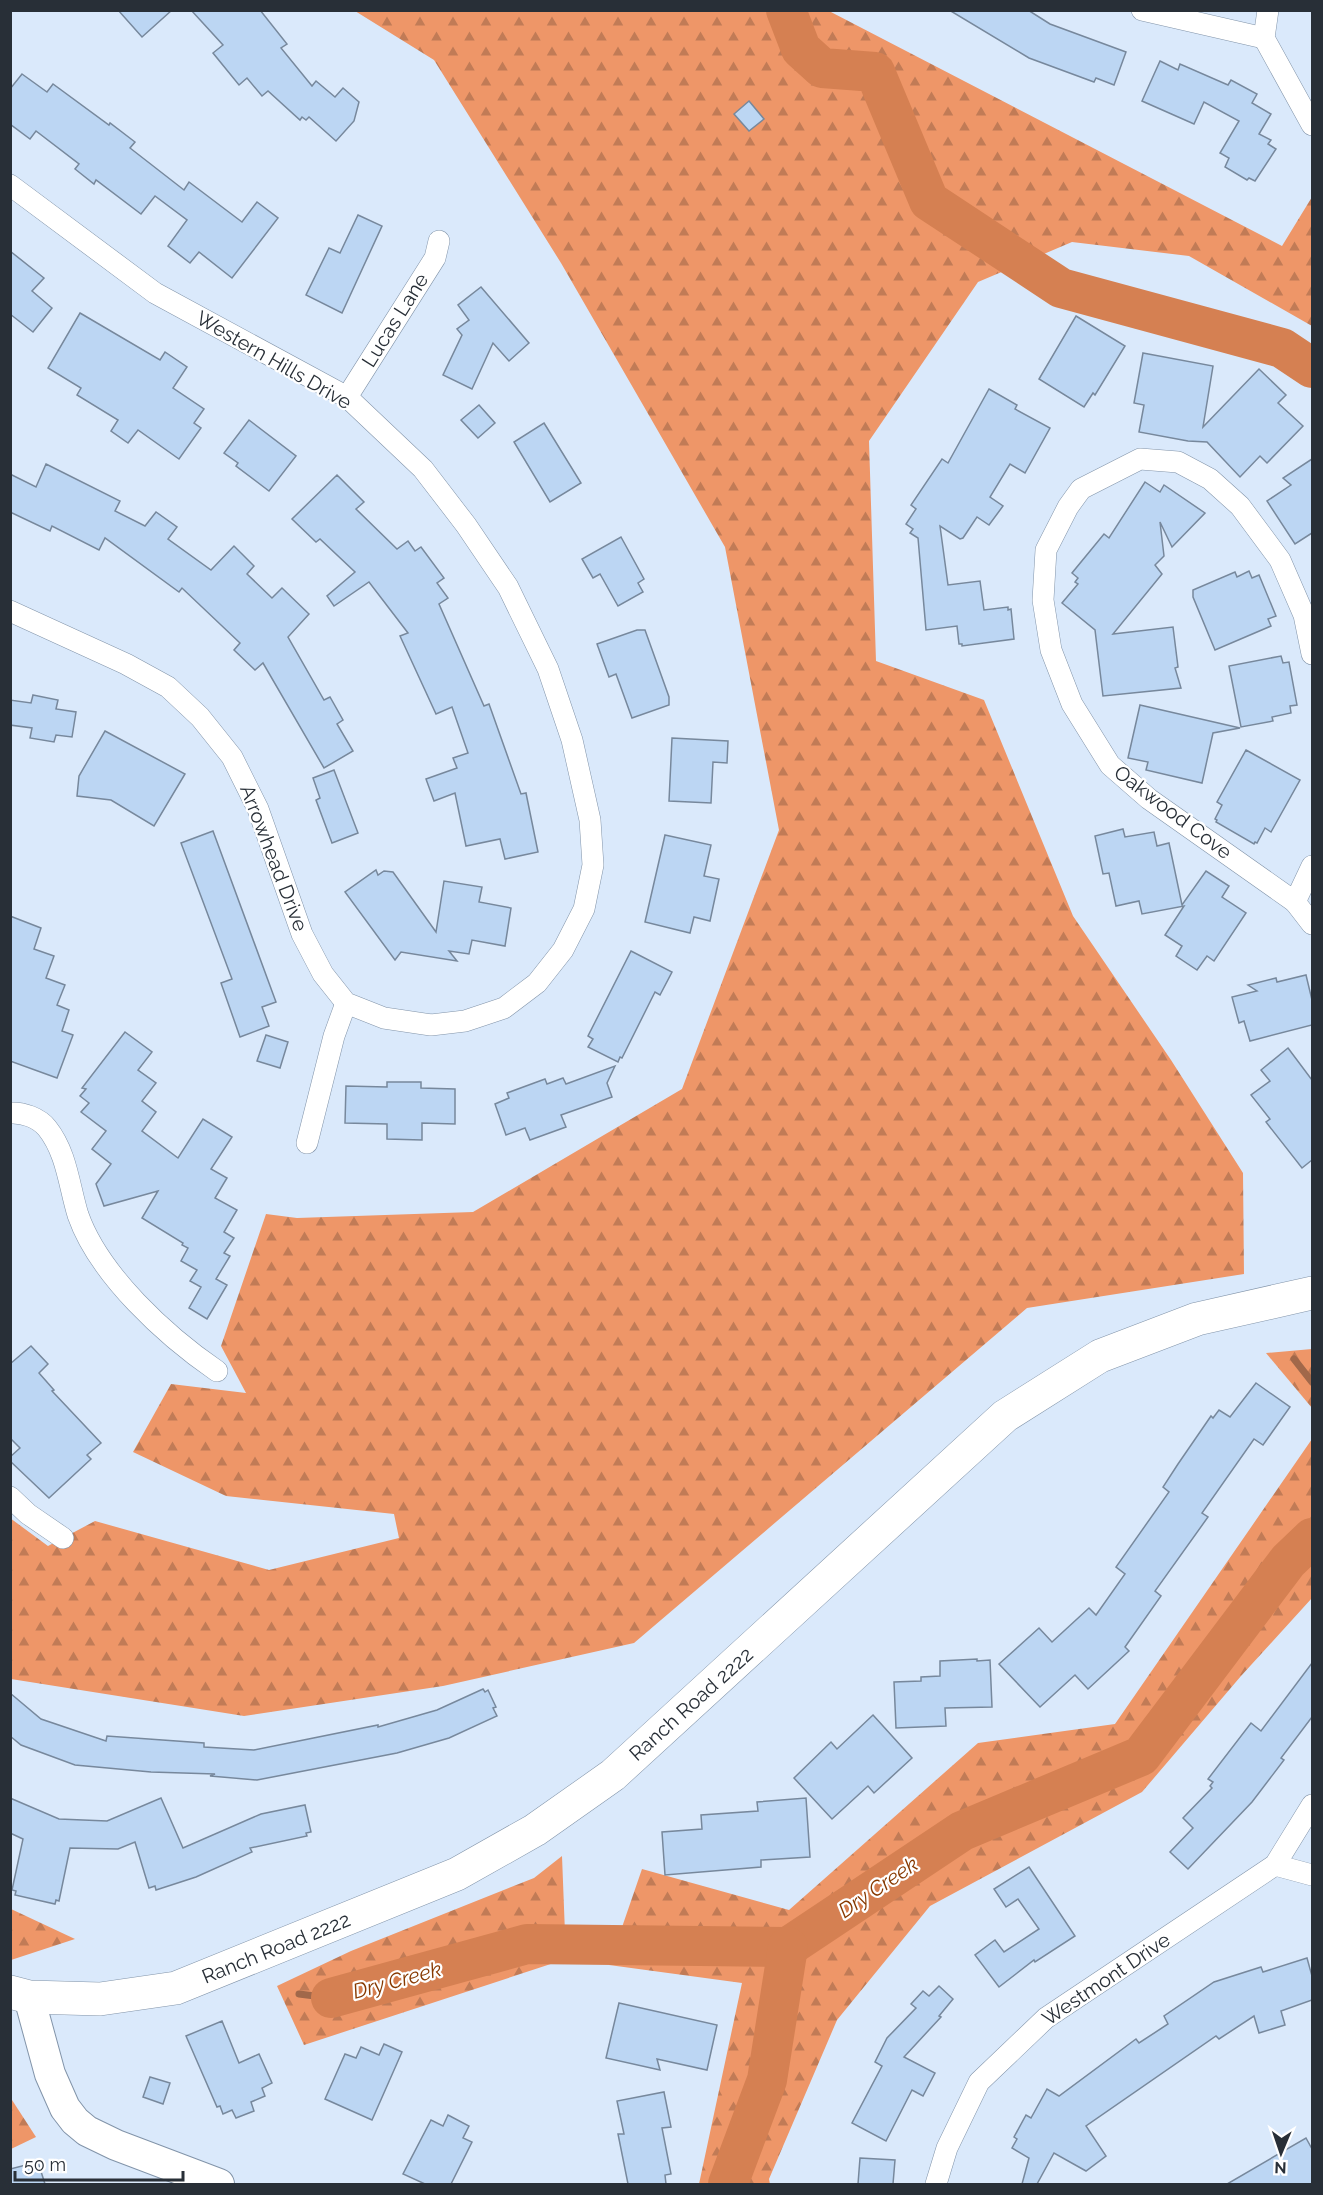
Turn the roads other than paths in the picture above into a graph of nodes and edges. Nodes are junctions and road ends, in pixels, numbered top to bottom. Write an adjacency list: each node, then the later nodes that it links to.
1 (1142, 10): 3 (street)
2 (1268, 10): 3 (street)
3 (1264, 38): 4 (street)
4 (1312, 125)
5 (10, 185): 7 (street, Western Hills Drive)
6 (439, 241): 7 (street, Lucas Lane)
7 (347, 397): 13 (street, Western Hills Drive)
8 (10, 611): 13 (street, Arrowhead Drive)
9 (1312, 654): 11 (street, Oakwood Cove)
10 (1312, 866): 11 (street)
11 (1295, 902): 12 (street, Oakwood Cove)
12 (1312, 924)
13 (346, 1002): 15 (street)
14 (10, 1113): 17 (street)
15 (307, 1143)
16 (1312, 1293): 23 (main road, Ranch Road 2222)
17 (217, 1371)
18 (10, 1497): 19 (street)
19 (63, 1538)
20 (1312, 1805): 21 (street, Westmont Drive)
21 (1275, 1865): 22 (street); 25 (street, Westmont Drive)
22 (1312, 1875)
23 (20, 1994): 24 (street)
24 (219, 2184)
25 (936, 2184)

